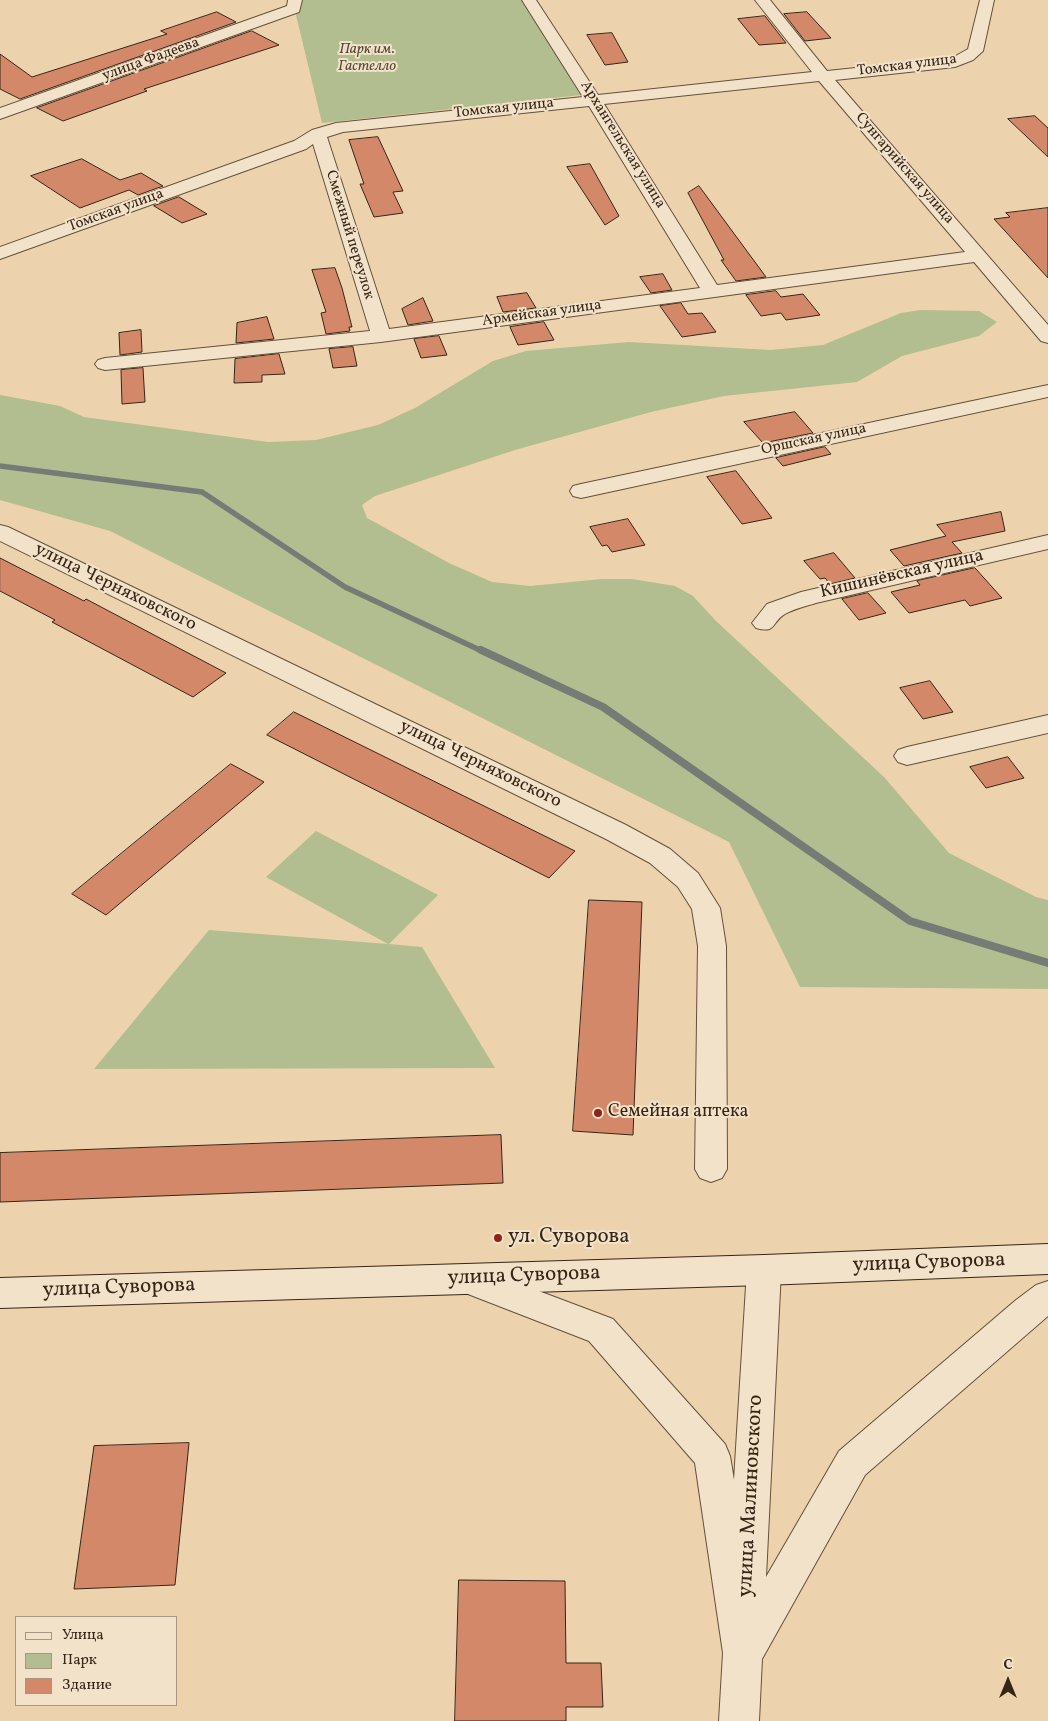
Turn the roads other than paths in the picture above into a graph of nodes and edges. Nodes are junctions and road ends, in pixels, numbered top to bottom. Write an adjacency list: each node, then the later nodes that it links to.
1 (295, 0): 7 (street, улица Фадеева)
2 (529, 0): 6 (street, Архангельская улица)
3 (762, 0): 5 (street, Сунгарийская улица)
4 (988, 0): 5 (street, Томская улица)
5 (823, 76): 6 (street, Томская улица); 10 (street, Сунгарийская улица)
6 (593, 99): 8 (street, Томская улица); 11 (street, Архангельская улица)
7 (0, 114)
8 (318, 134): 9 (street, Томская улица); 12 (street, Смежный переулок)
9 (0, 253)
10 (979, 256): 11 (street, Армейская улица); 13 (street, Сунгарийская улица)
11 (712, 292): 12 (street, Армейская улица)
12 (381, 336): 14 (street, Армейская улица)
13 (1048, 337)
14 (105, 364)
15 (1048, 391): 16 (street, Оршская улица)
16 (581, 491)
17 (0, 532): 22 (street, улица Черняховского)
18 (1048, 542): 19 (street, Кишинёвская улица)
19 (764, 624)
20 (1048, 724): 21 (street)
21 (907, 756)
22 (711, 1169)
23 (1048, 1259): 24 (street, улица Суворова)
24 (764, 1270): 25 (street, улица Суворова); 28 (street, улица Малиновского)
25 (467, 1279): 26 (street, улица Суворова); 28 (street)
26 (0, 1293)
27 (1048, 1296): 28 (street)
28 (743, 1654): 29 (street, улица Малиновского)
29 (739, 1721)

